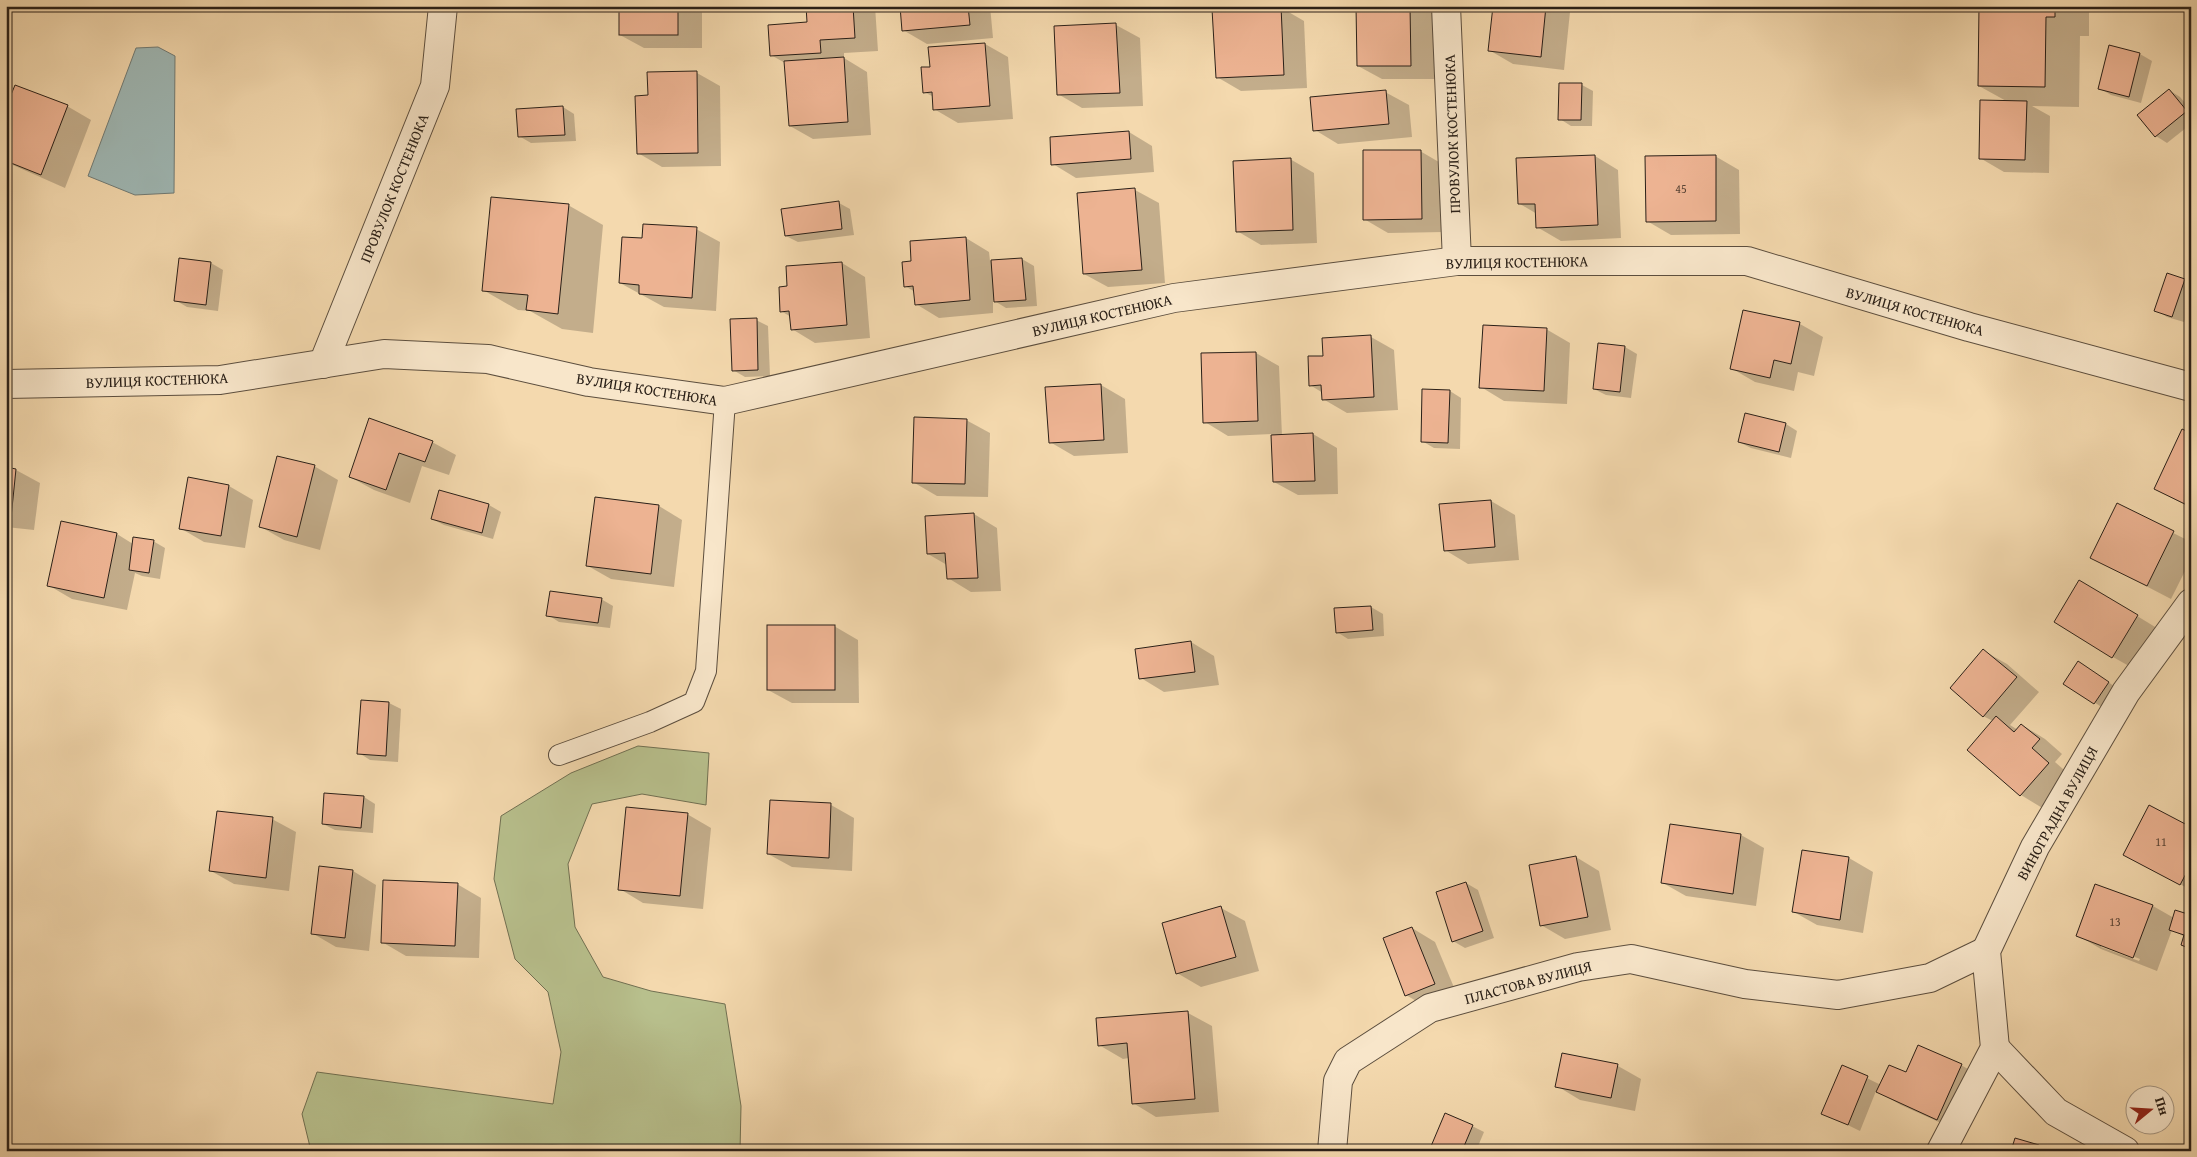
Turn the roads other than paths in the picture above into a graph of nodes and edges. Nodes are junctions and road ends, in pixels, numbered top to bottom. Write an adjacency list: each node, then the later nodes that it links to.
1 (443, 6): 4 (street, ПРОВУЛОК КОСТЕНЮКА)
2 (1446, 6): 3 (street, ПРОВУЛОК КОСТЕНЮКА)
3 (1457, 261): 6 (street, ВУЛИЦЯ КОСТЕНЮКА); 7 (street, ВУЛИЦЯ КОСТЕНЮКА)
4 (323, 364): 5 (street, ВУЛИЦЯ КОСТЕНЮКА); 7 (street, ВУЛИЦЯ КОСТЕНЮКА)
5 (6, 384)
6 (2191, 387)
7 (725, 401): 9 (lane)
8 (2191, 602): 10 (street, ВИНОГРАДНА ВУЛИЦЯ)
9 (559, 755)
10 (1986, 951): 11 (street); 12 (street, ПЛАСТОВА ВУЛИЦЯ)
11 (1995, 1048): 13 (street); 14 (street)
12 (1332, 1151)
13 (1941, 1151)
14 (2125, 1151)

